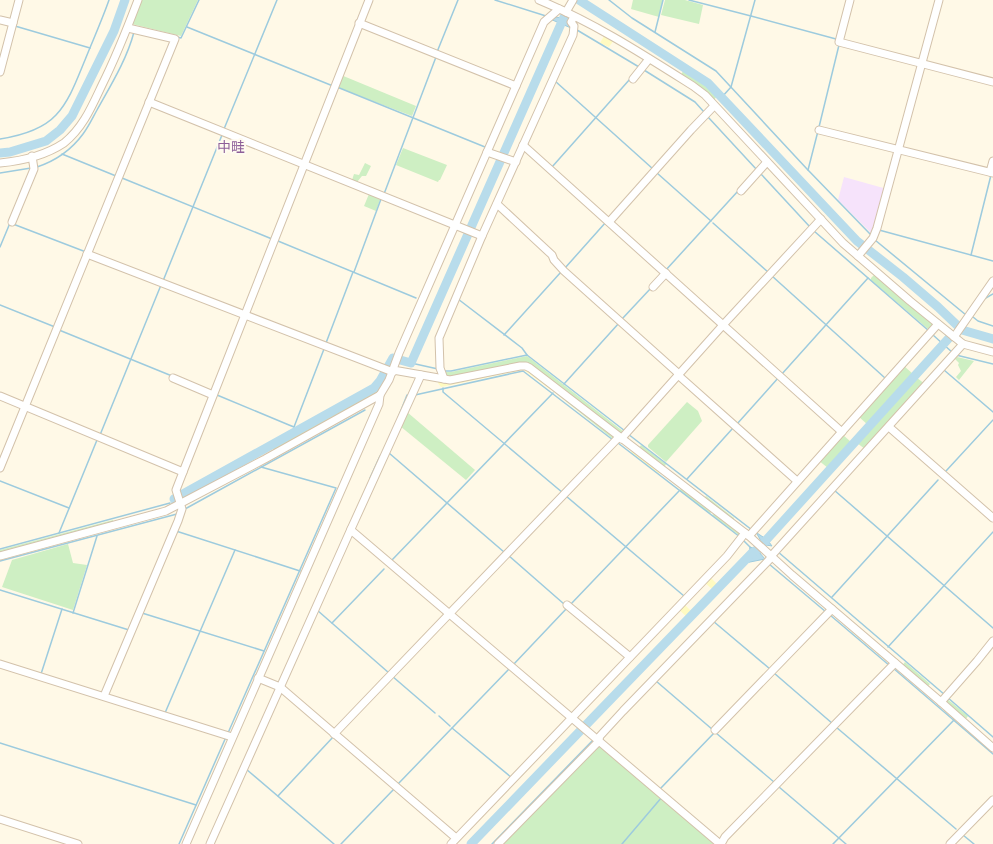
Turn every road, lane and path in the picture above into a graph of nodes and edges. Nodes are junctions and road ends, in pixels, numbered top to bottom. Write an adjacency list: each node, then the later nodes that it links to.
1 (19, 0): 11 (street)
2 (138, 0): 13 (street)
3 (369, 0): 12 (street)
4 (539, 0): 8 (street)
5 (573, 0): 8 (street)
6 (850, 0): 15 (street)
7 (939, 0): 15 (street)
8 (563, 10): 9 (street); 19 (street)
9 (574, 17): 14 (street); 23 (street)
10 (0, 20): 11 (street)
11 (13, 24): 16 (street)
12 (359, 24): 19 (street); 31 (street)
13 (133, 29): 20 (street); 26 (street)
14 (649, 59): 17 (street); 21 (street)
15 (922, 64): 18 (street); 24 (street)
16 (0, 72)
17 (633, 78)
18 (993, 82)
19 (516, 86): 25 (street)
20 (149, 102): 31 (street); 40 (street)
21 (714, 106): 29 (street); 37 (street)
22 (819, 130): 24 (street)
23 (525, 146): 28 (street); 37 (street)
24 (899, 149): 32 (street); 41 (street)
25 (487, 152): 28 (street); 38 (street)
26 (32, 156): 30 (street); 36 (street)
27 (993, 161): 32 (street)
28 (516, 162): 34 (street)
29 (767, 162): 33 (street); 35 (street)
30 (0, 163)
31 (303, 164): 38 (street); 45 (street)
32 (992, 173)
33 (741, 191)
34 (498, 205): 39 (street); 52 (street)
35 (820, 219): 41 (street); 47 (street)
36 (12, 222)
37 (609, 222): 42 (street)
38 (455, 225): 39 (street); 51 (street)
39 (482, 236): 55 (street)
40 (87, 254): 45 (street); 59 (street)
41 (858, 256): 46 (street)
42 (666, 273): 44 (street); 47 (street)
43 (993, 281): 48 (street)
44 (653, 287)
45 (243, 314): 51 (street); 56 (street)
46 (938, 324): 48 (street); 61 (street)
47 (723, 325): 52 (street); 61 (street)
48 (955, 336): 49 (street)
49 (963, 344): 50 (street); 60 (street)
50 (993, 352)
51 (390, 370): 53 (street); 57 (street)
52 (678, 374): 62 (street); 65 (street)
53 (421, 375): 55 (street); 68 (street)
54 (173, 378): 56 (street)
55 (444, 379): 62 (street)
56 (211, 395): 64 (street)
57 (380, 395): 66 (street); 79 (street)
58 (0, 396): 59 (street)
59 (25, 406): 63 (street); 64 (street)
60 (890, 428): 67 (street); 70 (street)
61 (841, 431): 65 (street)
62 (620, 437): 69 (street); 74 (street)
63 (0, 468)
64 (182, 472): 66 (street)
65 (797, 481): 69 (street)
66 (180, 504): 71 (street); 81 (street)
67 (993, 518)
68 (350, 530): 74 (street); 80 (street)
69 (747, 534): 70 (street); 76 (street)
70 (774, 552): 73 (street); 87 (street)
71 (0, 556)
72 (568, 605): 76 (street)
73 (829, 612): 78 (street); 84 (street)
74 (449, 614): 83 (street); 85 (street)
75 (993, 641): 82 (street)
76 (630, 657): 83 (street)
77 (0, 664): 81 (street)
78 (892, 666): 82 (street); 97 (street)
79 (258, 678): 80 (street); 86 (street)
80 (279, 688): 85 (street); 94 (street)
81 (104, 694): 86 (street)
82 (944, 698): 88 (street)
83 (570, 719): 87 (street); 91 (street)
84 (715, 730)
85 (334, 734): 91 (street)
86 (229, 736): 93 (street)
87 (598, 740): 96 (street); 97 (street)
88 (993, 748)
89 (993, 800): 98 (street)
90 (0, 819): 92 (street)
91 (456, 838): 95 (street)
92 (78, 844)
93 (186, 844)
94 (210, 844)
95 (451, 844)
96 (498, 844)
97 (719, 844)
98 (950, 844)

